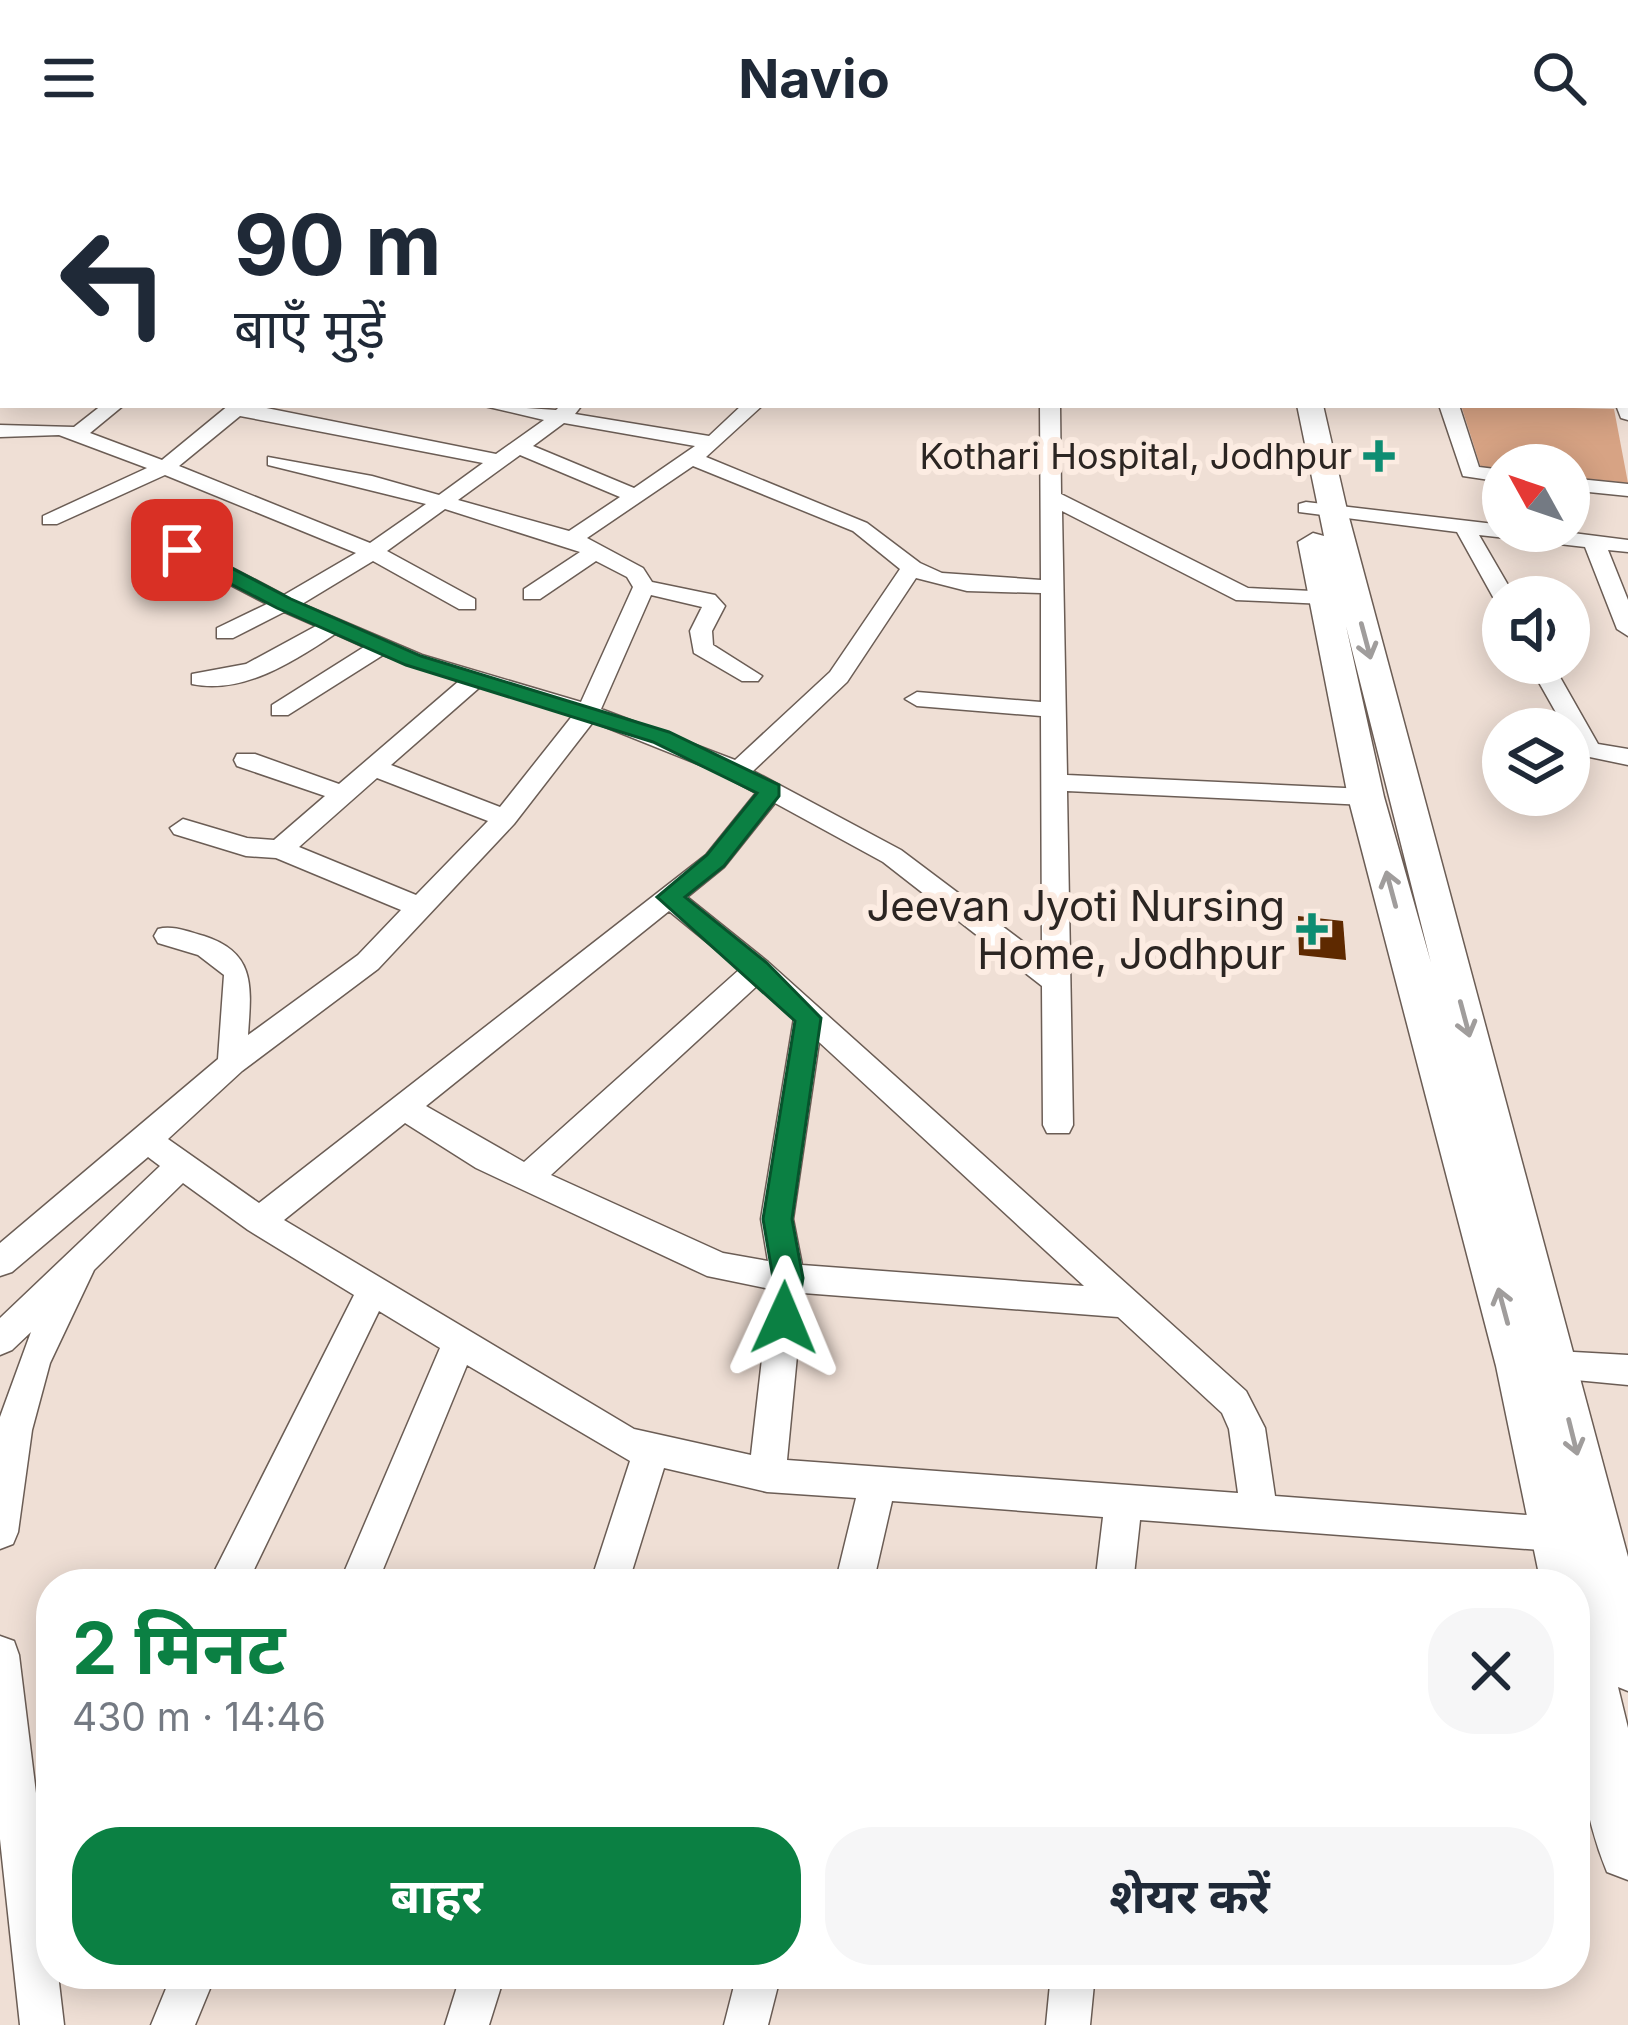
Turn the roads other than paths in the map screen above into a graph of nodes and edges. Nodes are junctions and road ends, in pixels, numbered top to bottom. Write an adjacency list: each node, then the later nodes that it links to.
1 (110, 408): 13 (street)
2 (237, 408): 18 (street)
3 (244, 408): 15 (street)
4 (528, 408): 11 (street)
5 (750, 408): 14 (street)
6 (1050, 408): 23 (street)
7 (1286, 408): 25 (main road)
8 (1310, 408): 25 (main road)
9 (1324, 408): 25 (street)
10 (1450, 408): 19 (street)
11 (567, 411): 14 (street); 15 (street)
12 (0, 430): 13 (street)
13 (76, 435): 18 (street)
14 (713, 443): 16 (street)
15 (508, 454): 22 (street); 24 (street)
16 (692, 458): 22 (street); 35 (street)
17 (275, 461): 24 (street)
18 (165, 468): 26 (street); 34 (street)
19 (1482, 473)
20 (1590, 486): 21 (street)
21 (1628, 490)
22 (638, 496): 32 (street)
23 (1051, 496): 38 (street); 40 (street)
24 (437, 501): 32 (street); 34 (street)
25 (1326, 510): 27 (street); 40 (main road); 87 (main road, one-way to 87)
26 (50, 520)
27 (1464, 526): 28 (street); 36 (street)
28 (1482, 528)
29 (148, 533): 41 (street)
30 (1590, 542): 31 (street)
31 (1594, 542): 33 (street); 44 (street)
32 (583, 545): 37 (street); 39 (street)
33 (1628, 546)
34 (370, 551): 41 (street); 42 (street)
35 (925, 575): 38 (street); 58 (street)
36 (1492, 576)
37 (644, 586): 47 (street); 54 (street)
38 (1052, 587): 53 (street)
39 (532, 594)
40 (1324, 598): 61 (main road)
41 (284, 604): 43 (street); 45 (street)
42 (467, 604)
43 (333, 625): 46 (street); 48 (street)
44 (1628, 629)
45 (225, 633)
46 (382, 646): 49 (street); 52 (street)
47 (750, 676)
48 (200, 679)
49 (475, 679): 54 (street); 57 (street)
50 (1552, 684): 55 (street)
51 (916, 699): 53 (street)
52 (280, 710)
53 (1054, 710): 59 (street)
54 (588, 712): 58 (street); 62 (street)
55 (1628, 757)
56 (246, 760): 60 (street)
57 (370, 766): 60 (street); 62 (street)
58 (745, 777): 65 (street); 69 (street)
59 (1054, 782): 61 (street); 69 (street)
60 (340, 793): 64 (street)
61 (1366, 796): 95 (main road, one-way to 61)
62 (505, 818): 66 (street)
63 (183, 828): 64 (street)
64 (280, 849): 66 (street)
65 (669, 897): 68 (street); 72 (street)
66 (419, 907): 71 (street)
67 (168, 936): 71 (street)
68 (758, 969): 70 (street); 76 (street)
69 (1059, 984): 73 (street)
70 (808, 1018): 82 (street); 84 (street)
71 (232, 1063): 74 (street)
72 (405, 1108): 76 (street); 78 (street)
73 (1058, 1125)
74 (147, 1140): 75 (street); 79 (street)
75 (182, 1165): 77 (street); 78 (street)
76 (527, 1178): 82 (street)
77 (150, 1195): 79 (street); 80 (street)
78 (260, 1221): 83 (street)
79 (40, 1230): 81 (street)
80 (82, 1259): 85 (street); 94 (street)
81 (0, 1262)
82 (788, 1278): 84 (street); 90 (street)
83 (373, 1290): 86 (street); 97 (street)
84 (1121, 1303): 93 (street)
85 (0, 1340)
86 (460, 1342): 89 (street); 98 (street)
87 (1556, 1366): 88 (street); 96 (main road, one-way to 96)
88 (1628, 1370)
89 (652, 1449): 90 (street); 99 (street)
90 (767, 1475): 91 (street)
91 (878, 1484): 92 (street); 100 (street)
92 (1123, 1504): 93 (street); 101 (street)
93 (1259, 1514): 95 (street)
94 (0, 1532)
95 (1556, 1534): 96 (street); 102 (main road)
96 (1597, 1536): 104 (main road)
97 (234, 1569)
98 (364, 1569)
99 (614, 1569)
100 (858, 1569)
101 (1116, 1569)
102 (1564, 1569)
103 (0, 1654): 107 (street)
104 (1628, 1664)
105 (1590, 1684): 106 (main road)
106 (1628, 1851)
107 (36, 1972)
108 (38, 1989): 113 (street)
109 (188, 1989): 114 (street)
110 (478, 1989): 115 (street)
111 (755, 1989): 116 (street)
112 (1072, 1989): 117 (street)
113 (42, 2025)
114 (172, 2025)
115 (467, 2025)
116 (746, 2025)
117 (1068, 2025)

